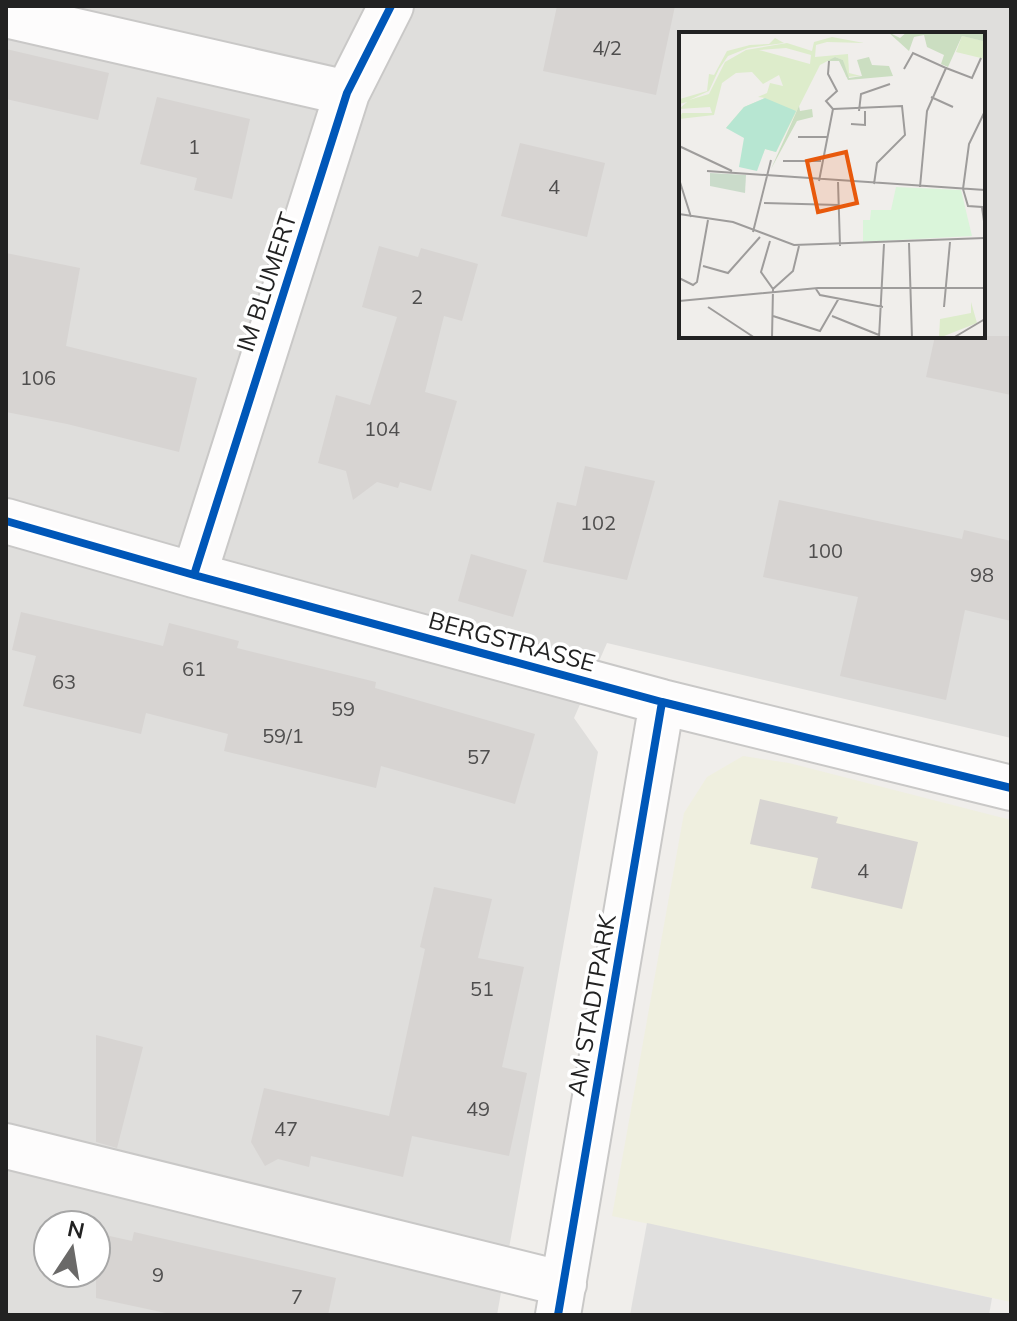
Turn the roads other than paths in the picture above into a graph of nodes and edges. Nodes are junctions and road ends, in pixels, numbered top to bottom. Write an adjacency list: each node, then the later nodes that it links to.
1 (391, 6): 3 (street, IM BLUMERT)
2 (6, 15): 3 (street)
3 (347, 93): 5 (street, IM BLUMERT)
4 (6, 521): 5 (street, BERGSTRASSE)
5 (194, 575): 6 (street, BERGSTRASSE)
6 (662, 702): 7 (street, BERGSTRASSE); 9 (street, AM STADTPARK)
7 (1011, 788)
8 (6, 1146): 9 (street, AM STADTPARK)
9 (561, 1299)

